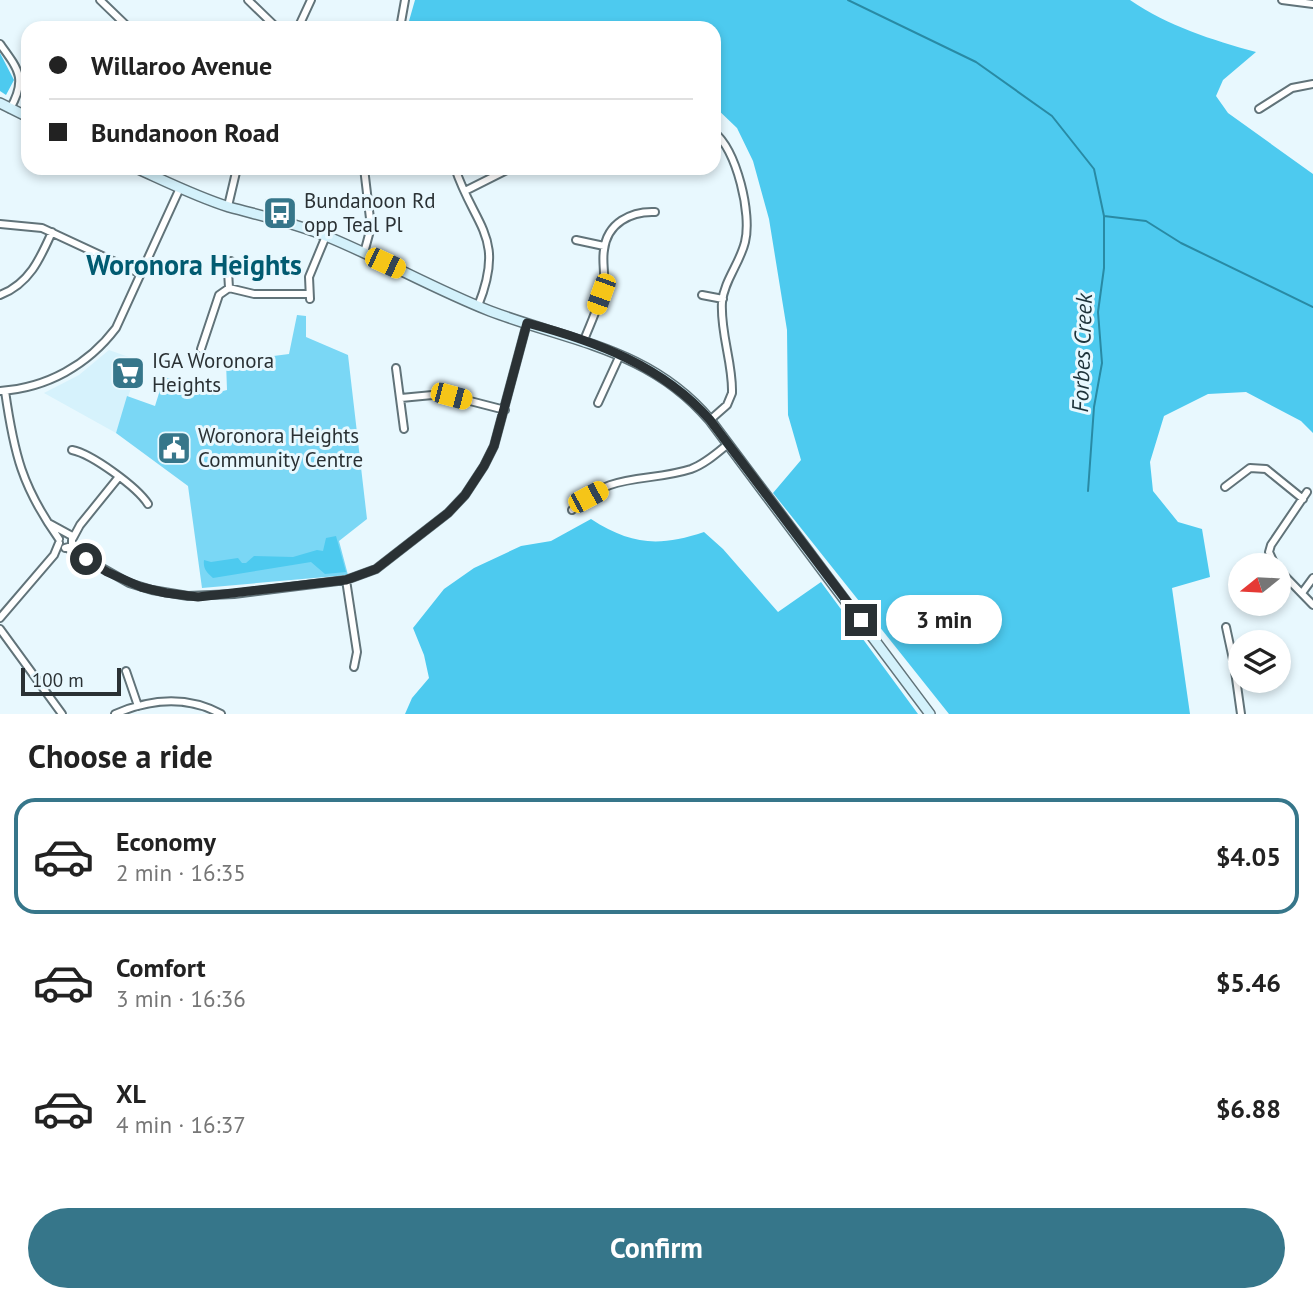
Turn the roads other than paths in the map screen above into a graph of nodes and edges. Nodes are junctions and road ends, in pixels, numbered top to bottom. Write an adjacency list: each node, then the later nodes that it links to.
1 (100, 0): 7 (street)
2 (248, 0): 8 (street)
3 (311, 0): 9 (street)
4 (405, 0): 10 (street)
5 (1282, 0): 6 (street)
6 (1313, 4)
7 (122, 21)
8 (270, 21)
9 (301, 21)
10 (401, 21)
11 (0, 44): 14 (street)
12 (1313, 85): 15 (street)
13 (0, 103): 14 (street)
14 (10, 109): 16 (street)
15 (1259, 109)
16 (21, 114)
17 (721, 139): 38 (street)
18 (151, 175): 23 (street)
19 (235, 175): 25 (street)
20 (365, 175): 32 (street)
21 (458, 175): 24 (street)
22 (497, 175): 24 (street)
23 (180, 188): 25 (street); 34 (street)
24 (464, 191): 39 (street)
25 (228, 206): 29 (street)
26 (655, 212): 31 (street)
27 (0, 224): 28 (street)
28 (52, 232): 34 (street); 36 (street)
29 (326, 236): 32 (street); 35 (street)
30 (576, 240): 31 (street)
31 (604, 246): 41 (street)
32 (364, 253): 39 (street)
33 (231, 261): 35 (street)
34 (141, 274): 45 (street)
35 (229, 288): 42 (street)
36 (0, 295)
37 (702, 295): 38 (street)
38 (723, 299): 49 (street)
39 (478, 306): 40 (street)
40 (527, 323): 41 (street); 48 (street)
41 (584, 340): 43 (street)
42 (201, 349)
43 (620, 355): 47 (street); 49 (street)
44 (396, 369): 46 (street)
45 (3, 391): 59 (street)
46 (401, 398): 48 (street); 50 (street)
47 (598, 403)
48 (505, 410): 65 (street)
49 (710, 420): 51 (street)
50 (404, 429)
51 (728, 444): 58 (street); 78 (street)
52 (72, 450): 53 (street)
53 (118, 478): 57 (street); 60 (street)
54 (1225, 487): 56 (street)
55 (1307, 492): 56 (street)
56 (1303, 499): 62 (street)
57 (148, 504)
58 (572, 510)
59 (50, 524): 60 (street); 61 (street)
60 (70, 537): 61 (street); 61 (street); 63 (street)
61 (62, 545): 63 (street); 69 (street)
62 (1269, 553)
63 (80, 554): 65 (street)
64 (1313, 578): 67 (street)
65 (346, 580): 72 (street)
66 (1292, 583): 67 (street)
67 (1302, 593): 68 (street)
68 (1313, 605)
69 (0, 618)
70 (1226, 627): 79 (street)
71 (0, 629): 75 (street)
72 (354, 667)
73 (126, 671): 74 (street)
74 (138, 706): 76 (street); 77 (street)
75 (62, 714)
76 (115, 714)
77 (221, 714)
78 (930, 714)
79 (1241, 714)

